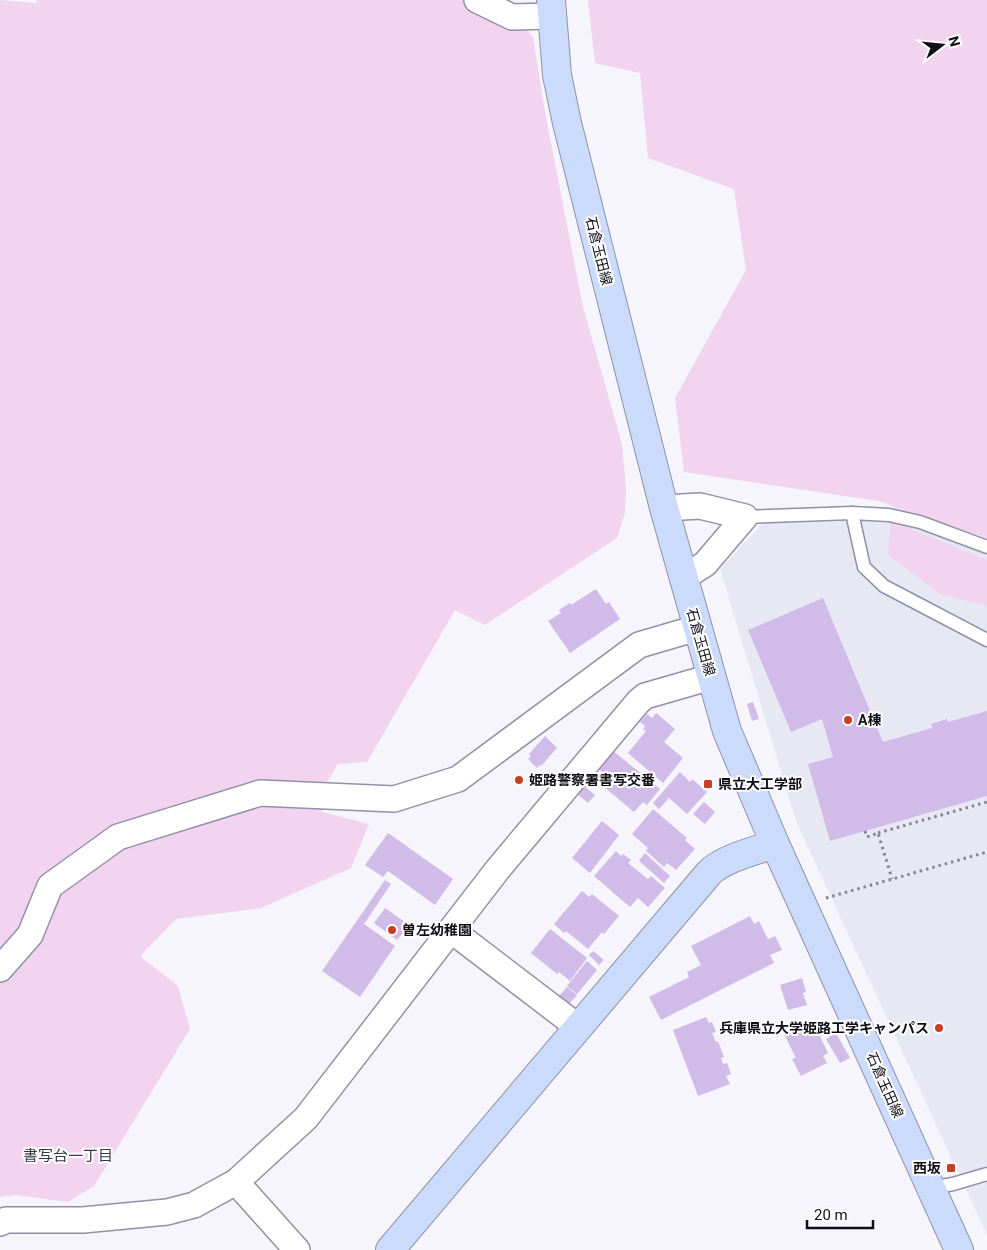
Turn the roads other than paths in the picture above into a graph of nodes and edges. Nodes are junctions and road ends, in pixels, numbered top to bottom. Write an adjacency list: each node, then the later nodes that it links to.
1 (477, 0): 2 (street)
2 (552, 8): 3 (main road, 石倉玉田線)
3 (664, 508): 5 (street); 7 (main road, 石倉玉田線)
4 (852, 513): 5 (lane); 6 (lane); 9 (lane)
5 (745, 516): 7 (street)
6 (987, 547)
7 (683, 578): 8 (main road, 石倉玉田線)
8 (697, 628): 10 (main road, 石倉玉田線); 13 (street)
9 (987, 640)
10 (711, 677): 11 (main road, 石倉玉田線); 12 (street)
11 (775, 844): 14 (main road); 17 (main road, 石倉玉田線)
12 (451, 930): 14 (street); 16 (street)
13 (0, 969)
14 (578, 1027): 20 (main road)
15 (987, 1174): 17 (lane)
16 (236, 1182): 18 (street); 19 (street)
17 (932, 1188): 21 (main road, 石倉玉田線)
18 (0, 1223)
19 (297, 1250)
20 (390, 1250)
21 (959, 1250)

